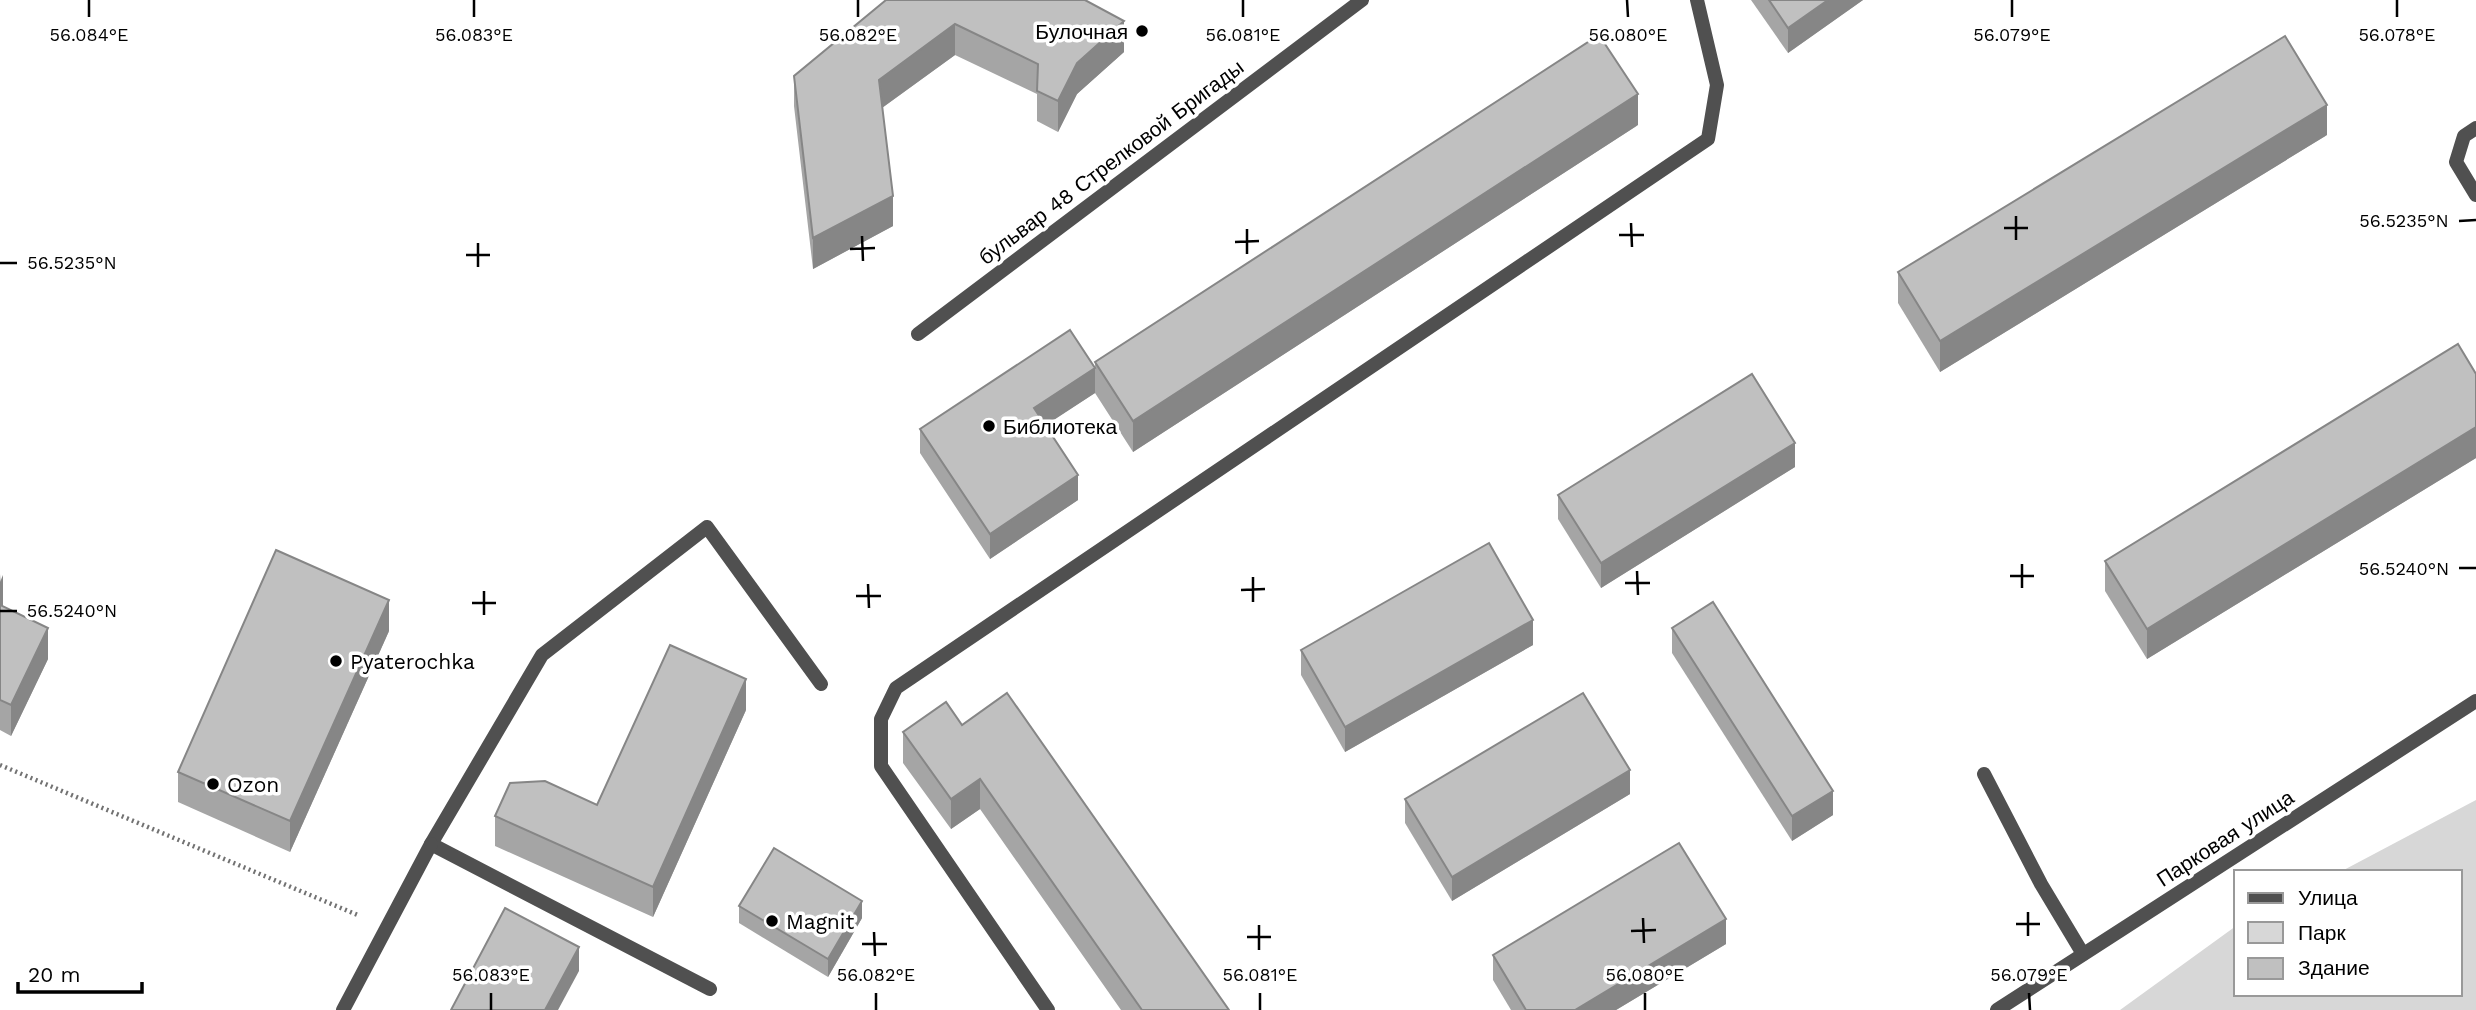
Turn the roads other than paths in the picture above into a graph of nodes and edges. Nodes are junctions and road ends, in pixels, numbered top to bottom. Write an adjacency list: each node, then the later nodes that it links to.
1 (1697, 0): 13 (street)
2 (1351, 2): 5 (street, бульвар 48 Стрелковой Бригады)
3 (2476, 128): 4 (street)
4 (2476, 195)
5 (918, 334)
6 (821, 684): 9 (street)
7 (2476, 701): 10 (street, Парковая улица)
8 (1984, 774): 10 (street)
9 (431, 844): 11 (street); 12 (street)
10 (2083, 954): 14 (street, Парковая улица)
11 (710, 989)
12 (344, 1010)
13 (1048, 1010)
14 (1997, 1010)

